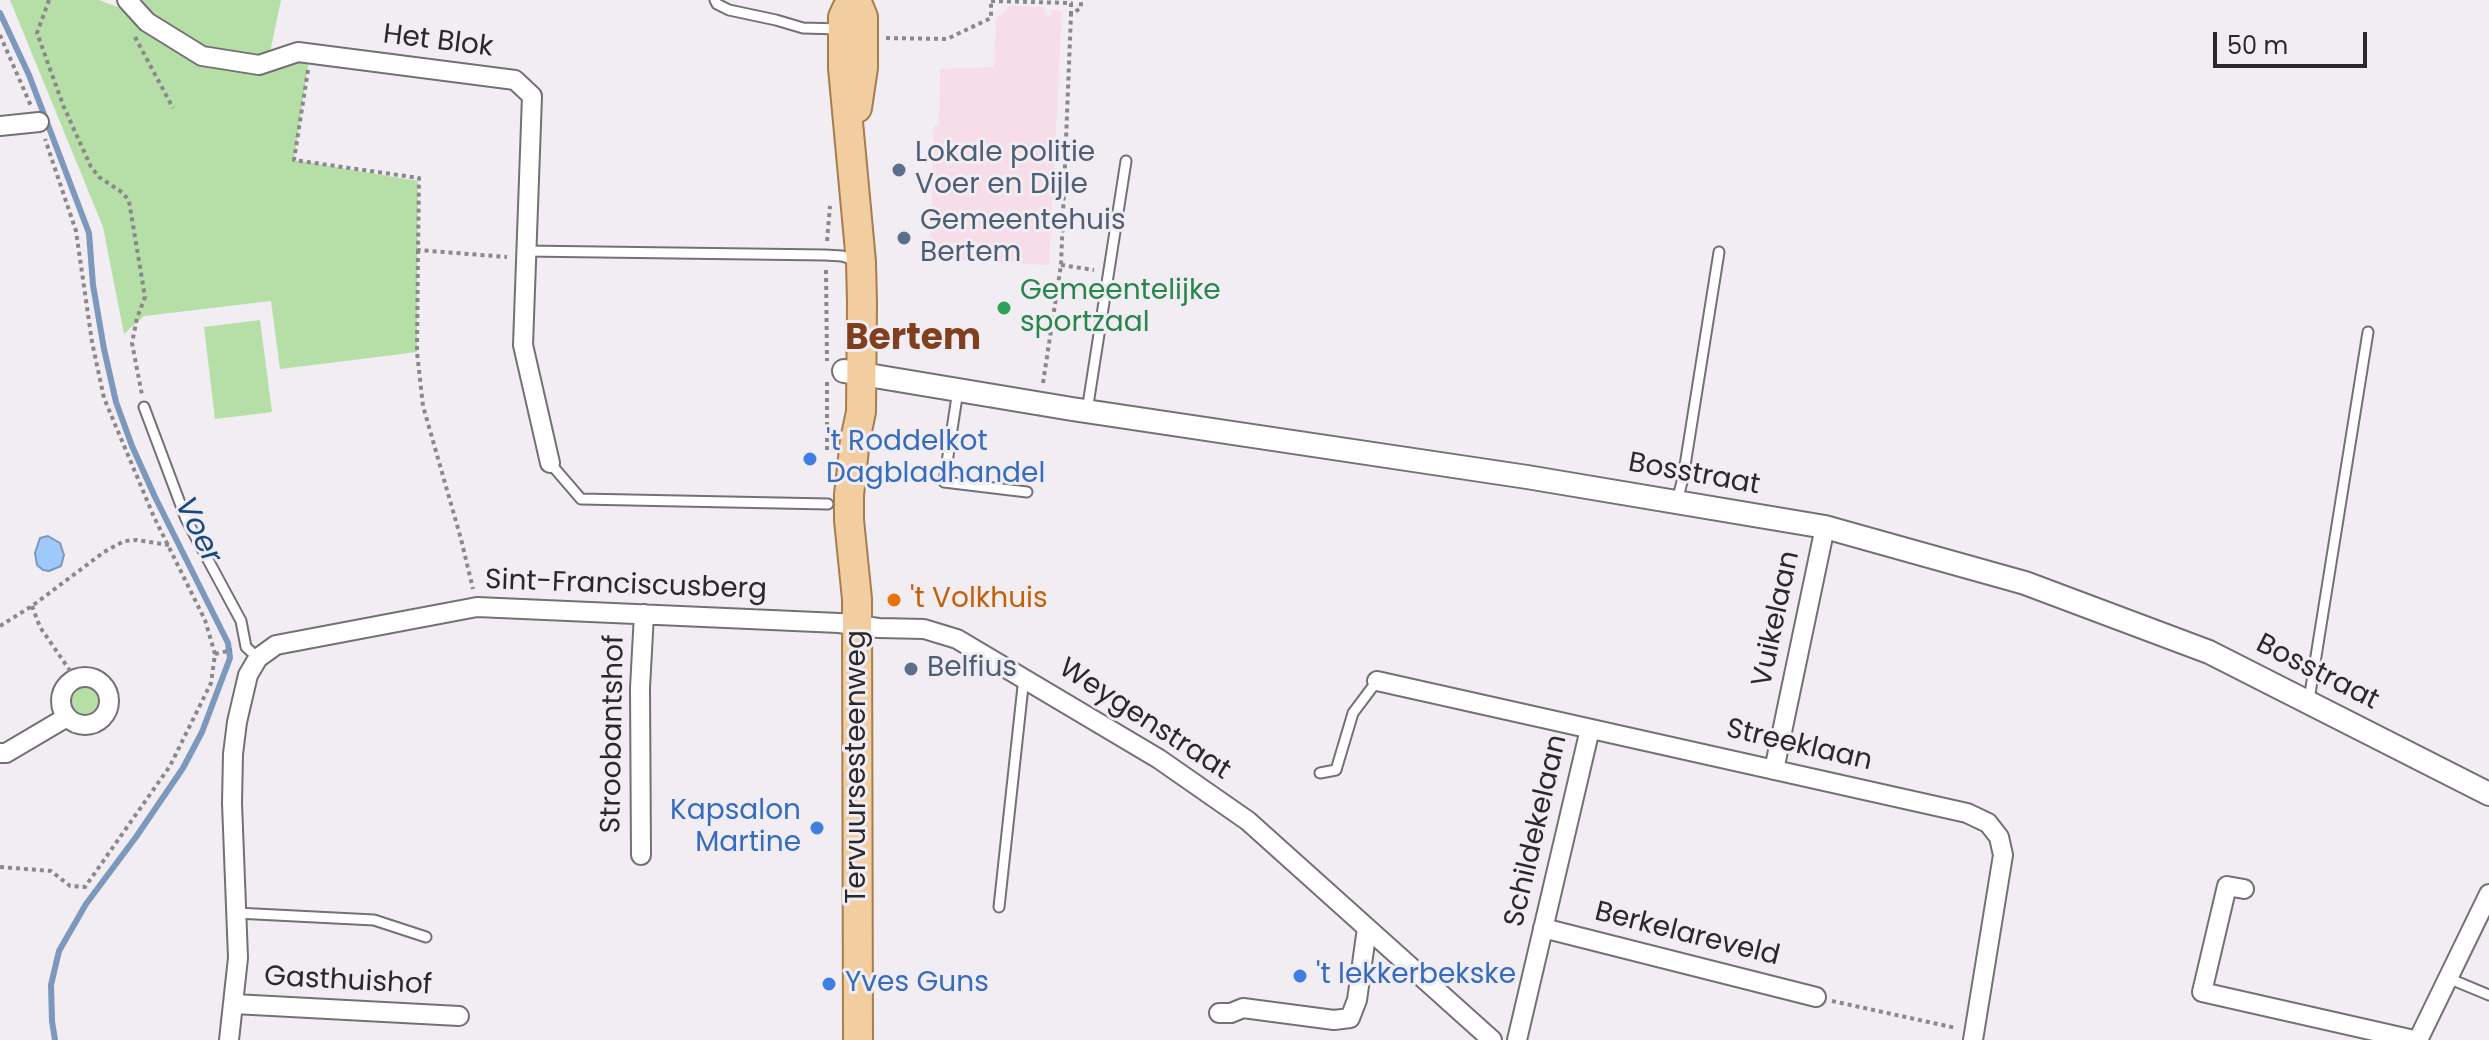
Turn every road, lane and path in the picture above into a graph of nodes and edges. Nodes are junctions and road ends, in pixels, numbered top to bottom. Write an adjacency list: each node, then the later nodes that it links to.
1 (49, 0): 30 (path)
2 (127, 0): 9 (street, Het Blok)
3 (715, 0): 10 (lane)
4 (853, 0): 10 (main road, Tervuursesteenweg); 17 (main road, Tervuursesteenweg)
5 (991, 0): 7 (path); 12 (path)
6 (1081, 0): 8 (path)
7 (1072, 2): 8 (path)
8 (1071, 14): 24 (path)
9 (142, 17): 13 (street, Het Blok); 14 (path)
10 (843, 29): 17 (main road, Tervuursesteenweg)
11 (0, 35): 15 (path)
12 (875, 38)
13 (310, 53): 20 (path); 22 (street, Het Blok)
14 (173, 108)
15 (39, 122): 16 (street); 38 (path)
16 (0, 126)
17 (851, 145): 23 (main road, Tervuursesteenweg)
18 (1126, 161): 31 (lane)
19 (830, 204): 23 (path)
20 (418, 250): 22 (path); 40 (path)
21 (1719, 252): 36 (lane)
22 (525, 255): 23 (lane); 33 (street, Het Blok)
23 (843, 258): 27 (main road, Tervuursesteenweg); 27 (path)
24 (1061, 265): 25 (path); 29 (path)
25 (1082, 268)
26 (2368, 332): 48 (lane)
27 (840, 373): 28 (street, Bosstraat); 32 (path); 35 (main road, Tervuursesteenweg)
28 (958, 390): 29 (street, Bosstraat); 34 (lane)
29 (1040, 403): 31 (street, Bosstraat)
30 (144, 407): 44 (lane)
31 (1087, 411): 36 (street, Bosstraat)
32 (827, 457)
33 (550, 463): 35 (lane)
34 (1027, 492)
35 (838, 499): 43 (main road, Tervuursesteenweg)
36 (1677, 502): 37 (street, Bosstraat)
37 (1825, 527): 48 (street, Bosstraat); 52 (street, Vuikelaan)
38 (169, 545): 39 (path); 56 (path)
39 (32, 606): 42 (path); 46 (path)
40 (477, 607): 41 (street, Sint-Franciscusberg); 44 (street, Sint-Franciscusberg)
41 (644, 614): 43 (street, Sint-Franciscusberg); 55 (street, Stroobantshof)
42 (0, 626)
43 (857, 626): 45 (street, Weygenstraat); 72 (main road, Tervuursesteenweg)
44 (258, 658): 60 (street)
45 (1024, 677): 59 (lane); 61 (street, Weygenstraat)
46 (75, 678): 49 (street); 49 (street)
47 (1377, 681): 50 (street, Streeklaan); 53 (lane)
48 (2309, 703): 54 (street, Bosstraat)
49 (67, 717): 51 (street)
50 (1590, 729): 52 (street, Streeklaan); 62 (street, Schildekelaan)
51 (0, 753)
52 (1774, 770): 70 (street, Streeklaan)
53 (1320, 773)
54 (2489, 794)
55 (641, 855)
56 (0, 867)
57 (2244, 889): 75 (street)
58 (2489, 894): 64 (street)
59 (999, 907)
60 (236, 913): 63 (lane); 67 (street)
61 (1367, 928): 68 (street); 73 (street, Weygenstraat)
62 (1543, 928): 66 (street, Berkelareveld); 74 (street, Schildekelaan)
63 (426, 937)
64 (2448, 978): 65 (lane); 75 (street)
65 (2489, 995)
66 (1816, 997): 70 (path)
67 (234, 1004): 69 (street, Gasthuishof); 71 (street)
68 (1219, 1013)
69 (459, 1016)
70 (1973, 1036)
71 (229, 1040)
72 (858, 1040)
73 (1492, 1040)
74 (1517, 1040)
75 (2416, 1040)

